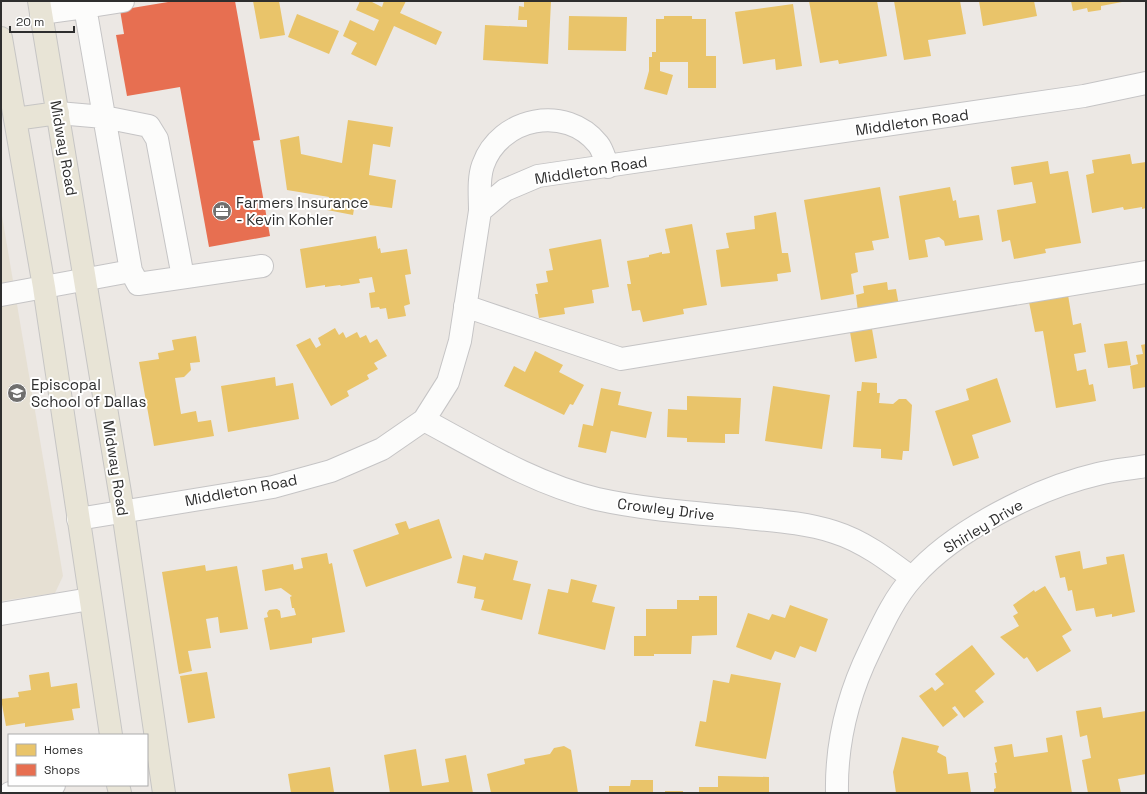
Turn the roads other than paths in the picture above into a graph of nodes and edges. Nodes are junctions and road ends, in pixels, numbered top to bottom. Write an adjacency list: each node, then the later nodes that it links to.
1 (123, 1): 3 (street)
2 (40, 7): 3 (street); 6 (main road, Midway Road)
3 (85, 7): 7 (street)
4 (1, 38): 8 (main road)
5 (1146, 83): 9 (street, Middleton Road)
6 (58, 113): 7 (street); 8 (main road); 15 (main road, Midway Road)
7 (104, 117): 12 (street); 14 (street)
8 (15, 119): 16 (main road)
9 (608, 167): 10 (street, Middleton Road); 10 (street)
10 (480, 211): 18 (street, Middleton Road)
11 (262, 266): 14 (street)
12 (131, 271): 14 (street); 15 (street)
13 (1146, 272): 18 (street)
14 (183, 277)
15 (86, 279): 16 (street); 21 (main road, Midway Road)
16 (44, 287): 17 (street); 22 (main road)
17 (1, 295)
18 (466, 306): 19 (street, Middleton Road)
19 (424, 420): 21 (street, Middleton Road); 23 (street, Crowley Drive)
20 (1146, 466): 23 (street, Shirley Drive)
21 (124, 512): 22 (street, Middleton Road); 27 (main road, Midway Road)
22 (78, 519): 24 (main road)
23 (912, 578): 31 (street, Shirley Drive)
24 (90, 599): 25 (street); 26 (main road)
25 (1, 614)
26 (111, 734)
27 (154, 768): 30 (main road, Midway Road)
28 (48, 786): 29 (street)
29 (10, 793)
30 (164, 793)
31 (837, 793)

